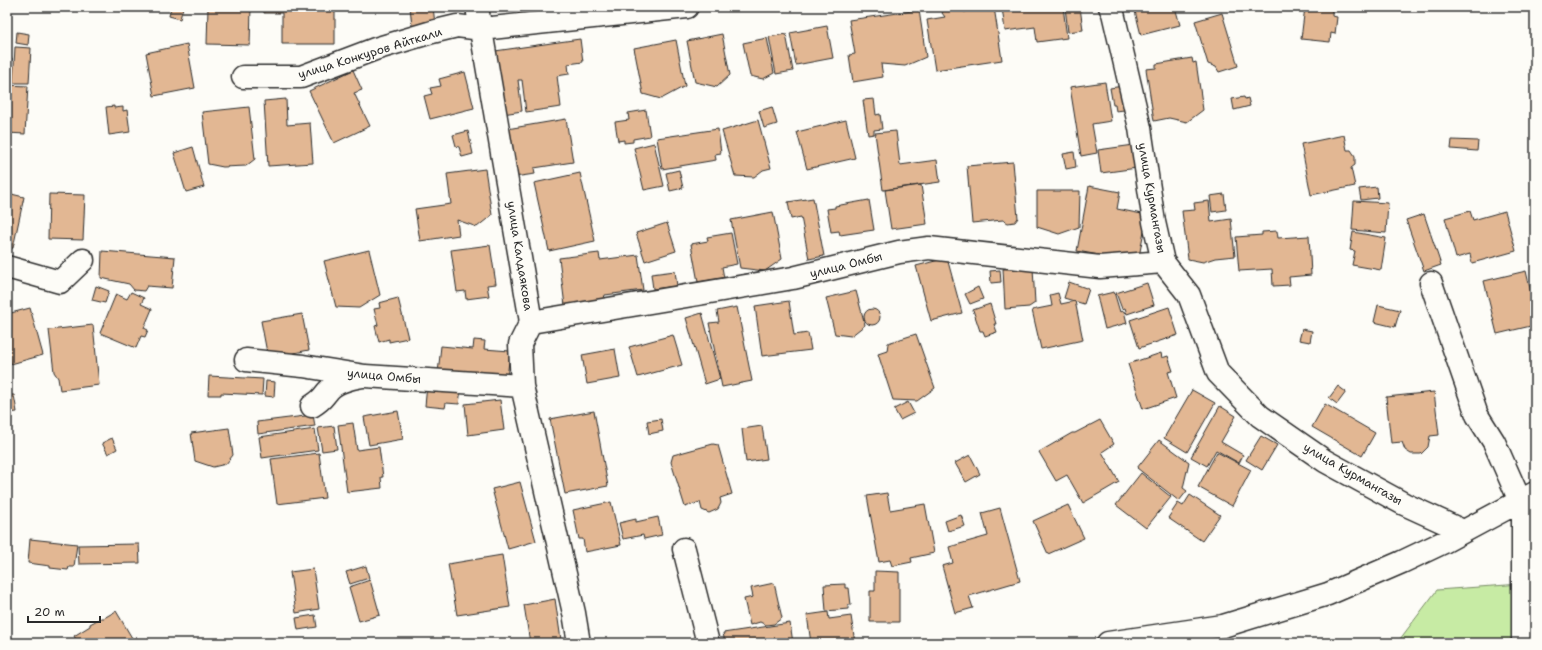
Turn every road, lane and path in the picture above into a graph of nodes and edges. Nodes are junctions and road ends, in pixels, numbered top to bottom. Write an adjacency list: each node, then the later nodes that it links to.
1 (477, 7): 4 (street, улица Калдаякова)
2 (687, 7): 4 (street, улица Конкуров Айткали)
3 (1110, 7): 7 (street, улица Курмангазы)
4 (482, 29): 5 (street, улица Конкуров Айткали); 10 (street, улица Калдаякова)
5 (243, 77)
6 (82, 260): 8 (street)
7 (1163, 262): 10 (street, улица Омбы); 16 (street, улица Курмангазы)
8 (7, 266)
9 (1431, 283): 15 (street)
10 (530, 322): 13 (street, улица Калдаякова)
11 (246, 360): 12 (street, улица Омбы)
12 (365, 376): 13 (street, улица Омбы); 14 (street)
13 (522, 386): 19 (street, улица Калдаякова)
14 (312, 406)
15 (1526, 498): 16 (street); 22 (street)
16 (1463, 531): 18 (street)
17 (684, 549): 20 (street)
18 (1223, 634): 21 (street)
19 (579, 643)
20 (708, 643)
21 (1108, 643)
22 (1523, 643)

